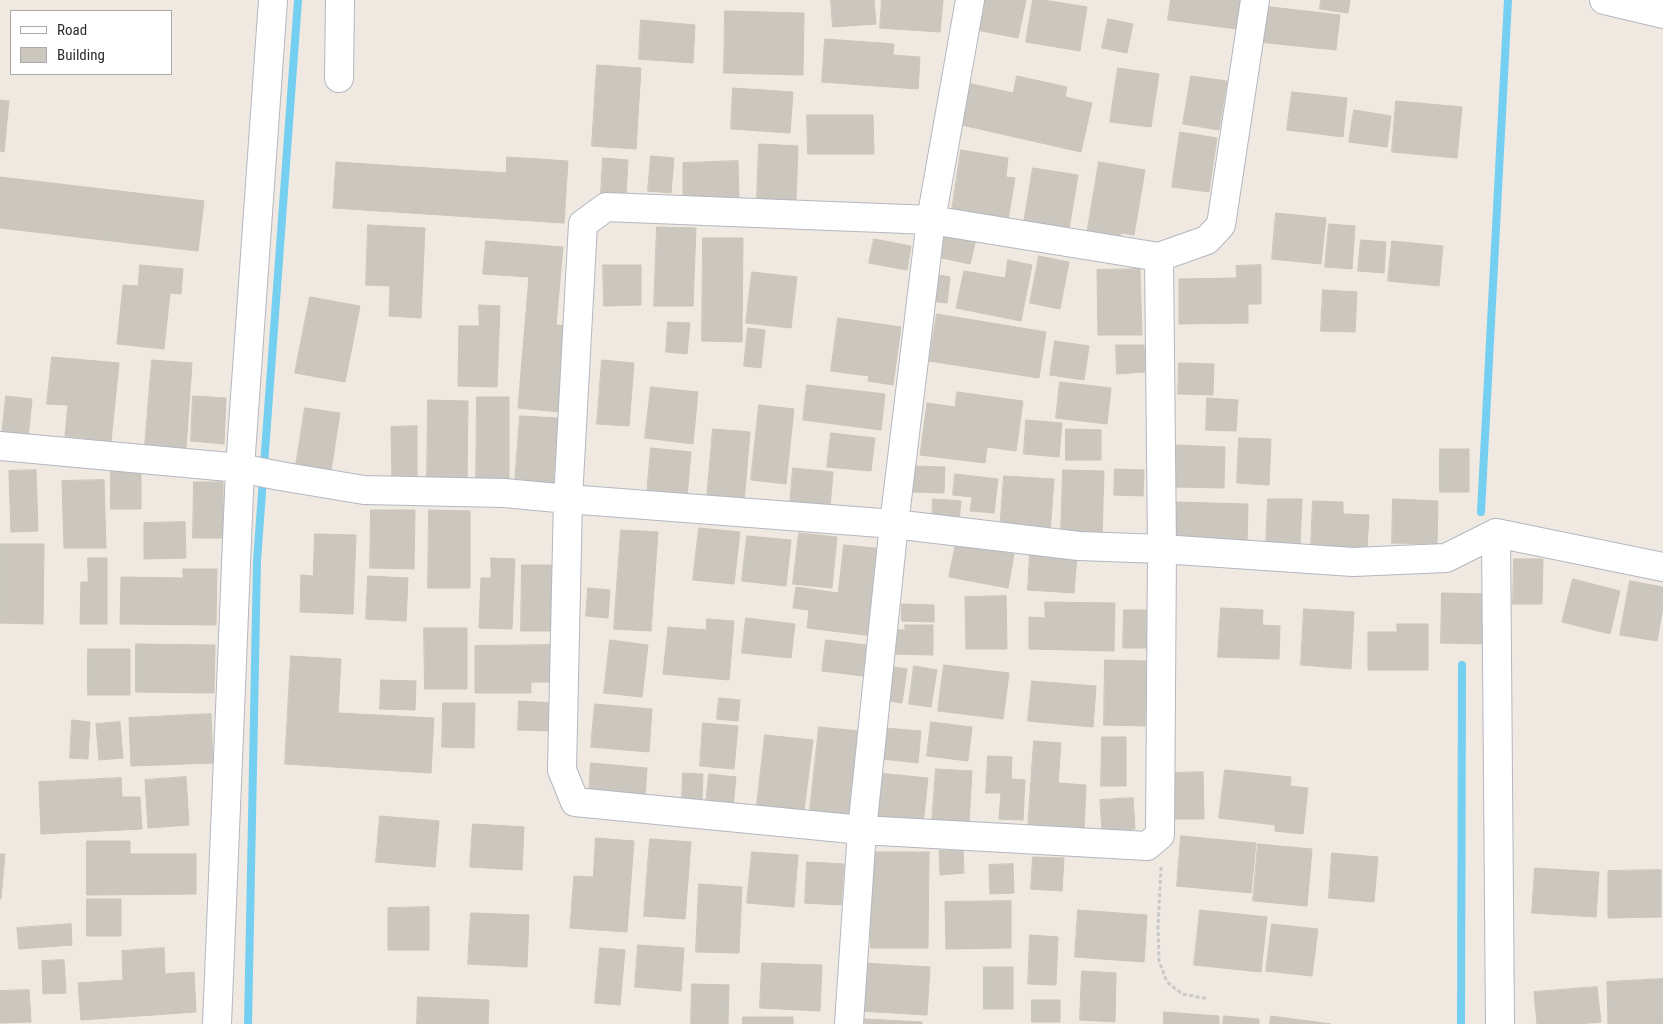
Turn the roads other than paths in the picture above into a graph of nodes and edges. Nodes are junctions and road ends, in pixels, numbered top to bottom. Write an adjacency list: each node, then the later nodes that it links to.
1 (273, 0): 11 (lane)
2 (340, 0): 7 (lane)
3 (970, 0): 8 (lane)
4 (1255, 0): 9 (lane)
5 (1604, 0): 6 (lane)
6 (1663, 14)
7 (339, 78)
8 (930, 220): 9 (lane); 12 (lane); 13 (lane)
9 (1159, 258): 15 (lane)
10 (0, 446): 11 (lane)
11 (240, 468): 12 (lane); 18 (lane)
12 (568, 499): 13 (lane); 17 (lane)
13 (894, 524): 15 (lane); 17 (lane)
14 (1496, 533): 15 (lane); 16 (lane); 20 (lane)
15 (1162, 549): 17 (lane)
16 (1663, 567)
17 (862, 830): 19 (lane)
18 (217, 1024)
19 (849, 1024)
20 (1500, 1024)

